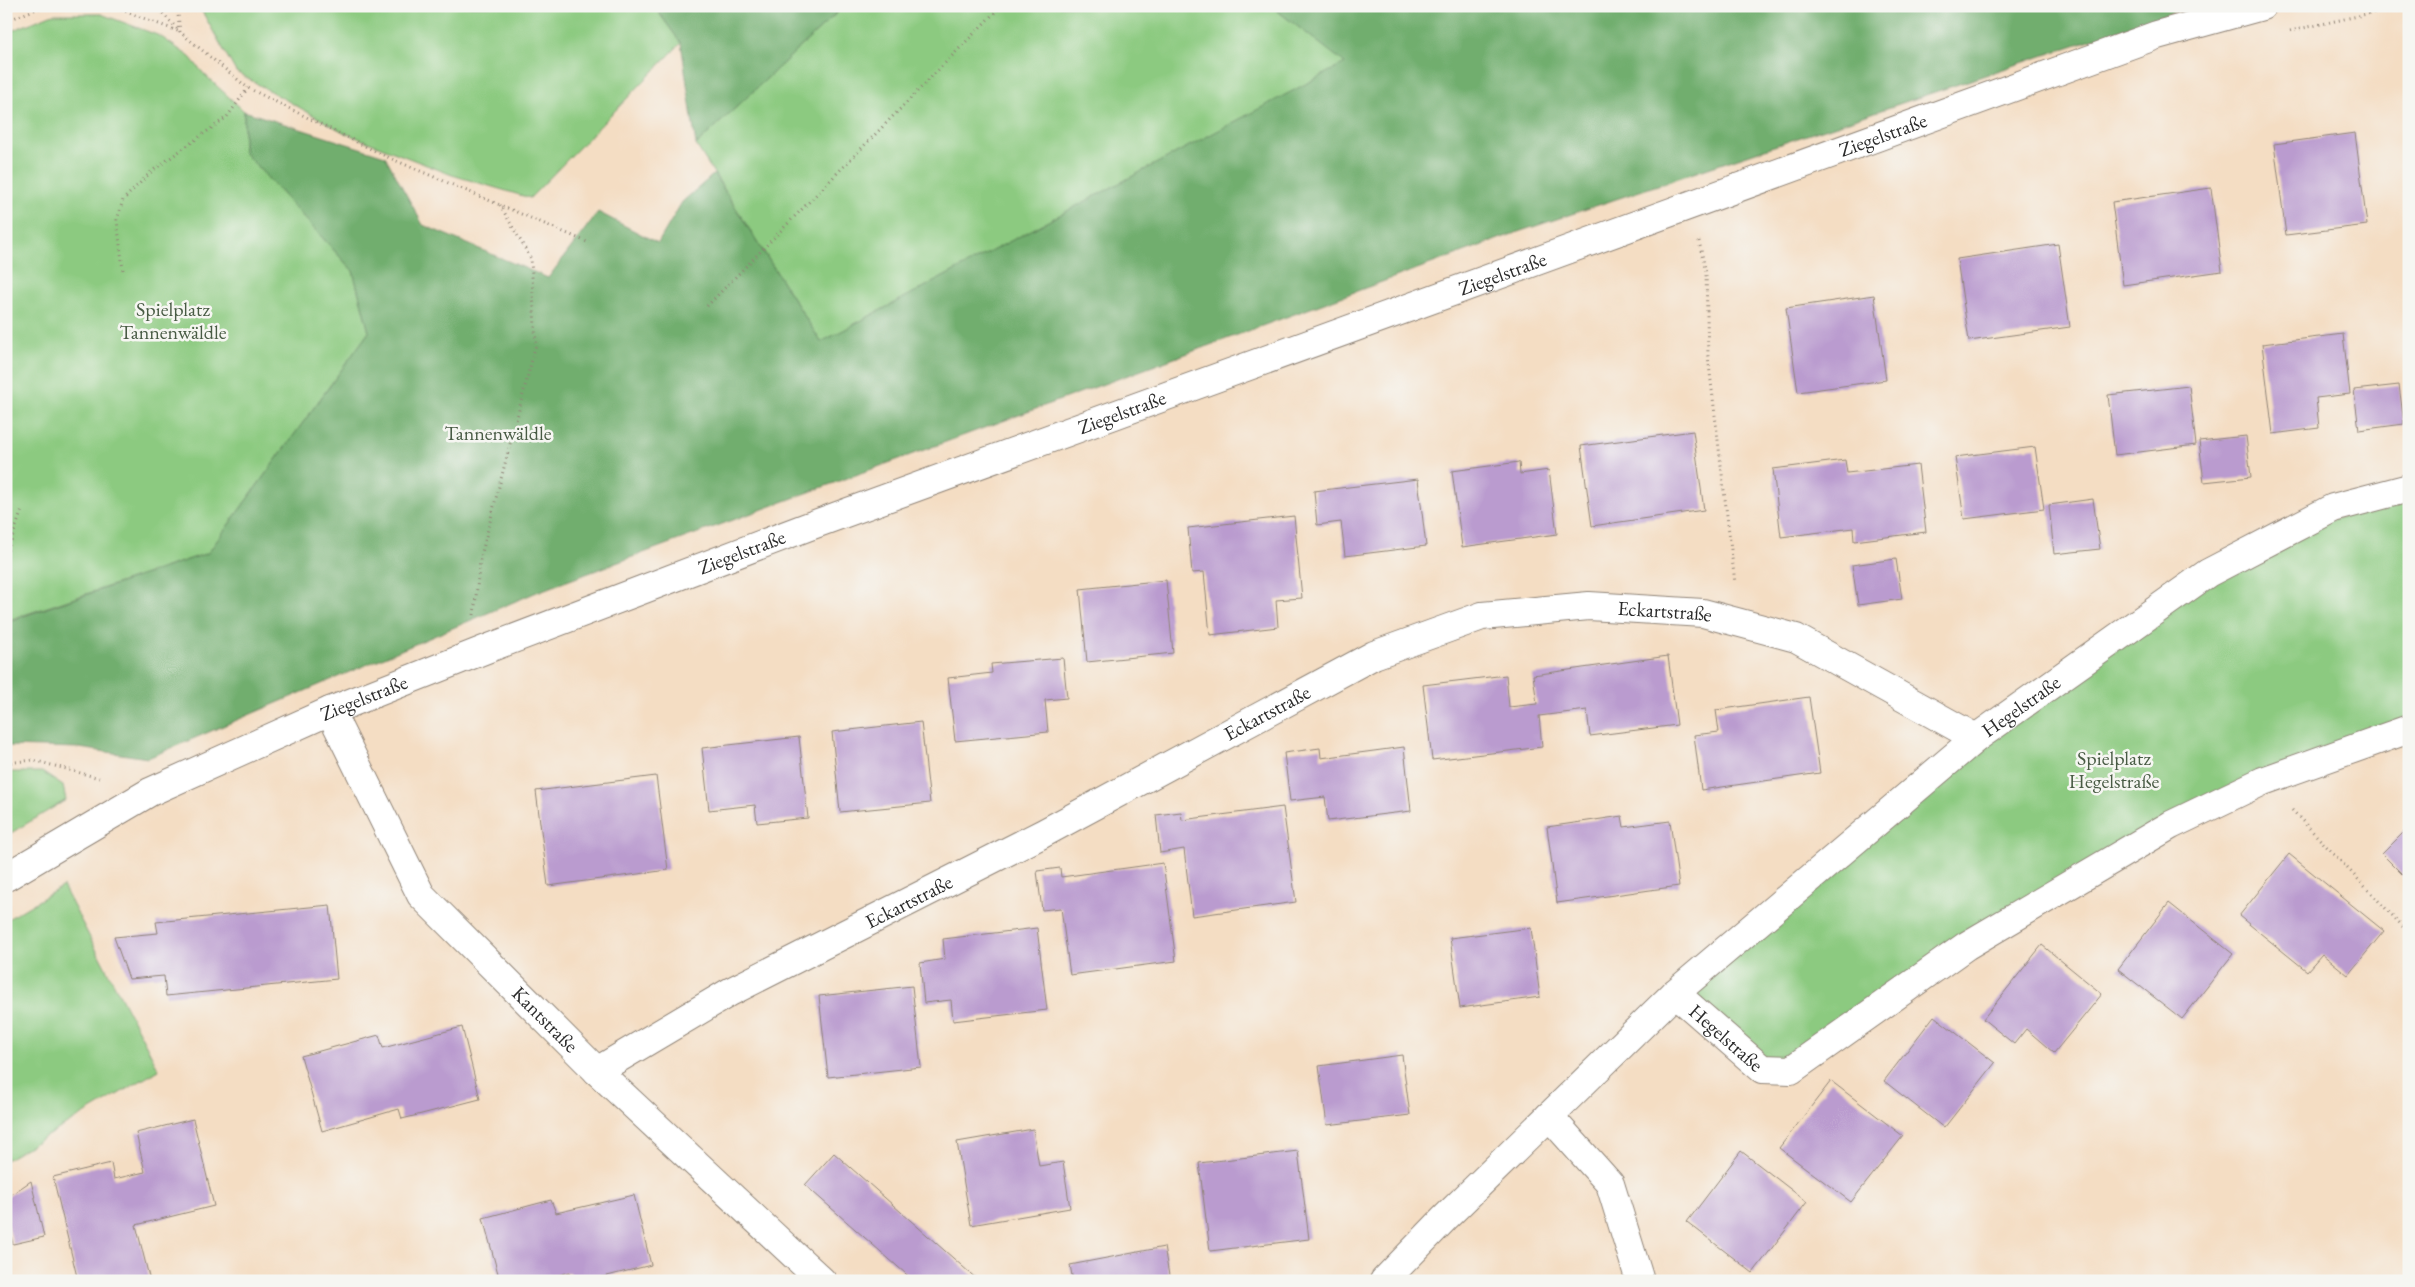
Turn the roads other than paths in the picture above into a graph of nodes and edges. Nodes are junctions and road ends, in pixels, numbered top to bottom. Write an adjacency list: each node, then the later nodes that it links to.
1 (2262, 6): 3 (street, Ziegelstraße)
2 (2409, 488): 5 (street, Hegelstraße)
3 (330, 711): 6 (street, Ziegelstraße); 8 (street, Kantstraße)
4 (2409, 729): 7 (street, Hegelstraße)
5 (1976, 738): 7 (street, Hegelstraße); 8 (street, Eckartstraße)
6 (6, 877)
7 (1675, 993): 9 (street, Hegelstraße)
8 (597, 1072): 10 (street, Kantstraße)
9 (1550, 1116): 11 (street, Hegelstraße); 12 (street)
10 (822, 1281)
11 (1384, 1281)
12 (1640, 1281)

